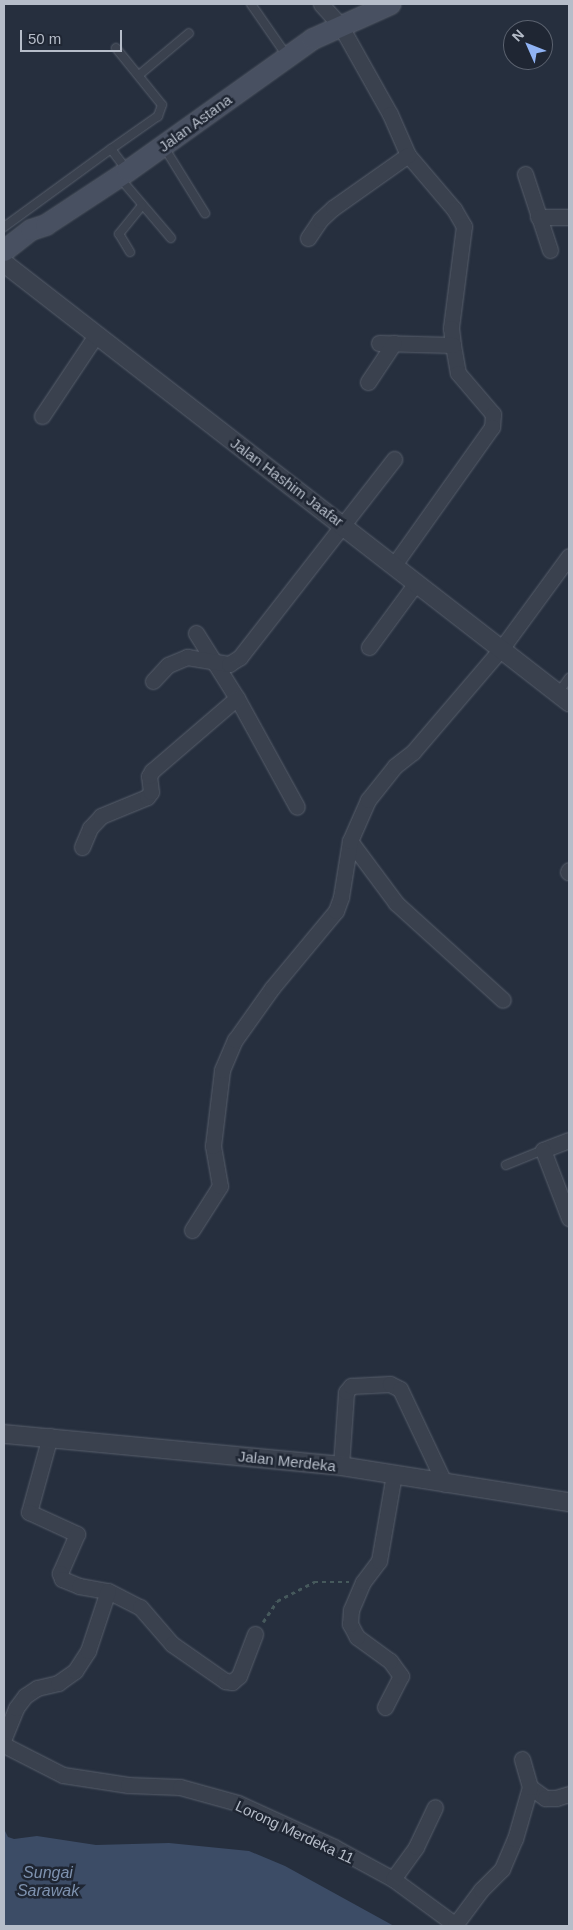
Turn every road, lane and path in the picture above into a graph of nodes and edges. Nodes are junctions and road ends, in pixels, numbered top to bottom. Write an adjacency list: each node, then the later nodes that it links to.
1 (251, 4): 7 (lane)
2 (321, 4): 4 (street)
3 (392, 4): 4 (main road, Jalan Astana)
4 (340, 25): 7 (main road, Jalan Astana); 11 (street)
5 (189, 33): 8 (lane)
6 (116, 48): 8 (lane)
7 (288, 56): 9 (main road, Jalan Astana)
8 (139, 75): 10 (lane)
9 (163, 146): 12 (main road, Jalan Astana); 15 (lane)
10 (112, 149): 12 (lane); 19 (lane)
11 (408, 155): 21 (street); 27 (street)
12 (123, 174): 14 (lane); 18 (main road, Jalan Astana)
13 (525, 174): 17 (street)
14 (142, 206): 20 (lane); 24 (lane)
15 (205, 213)
16 (569, 216): 17 (street)
17 (538, 217): 22 (street)
18 (46, 225): 23 (main road, Jalan Astana); 25 (main road)
19 (4, 227)
20 (171, 238)
21 (308, 238)
22 (550, 250)
23 (4, 251)
24 (130, 252)
25 (4, 262): 26 (street, Jalan Hashim Jaafar)
26 (96, 334): 29 (street); 31 (street, Jalan Hashim Jaafar)
27 (453, 345): 28 (street); 33 (street)
28 (368, 382)
29 (42, 416)
30 (394, 459): 31 (street)
31 (343, 525): 33 (street, Jalan Hashim Jaafar); 38 (street)
32 (569, 556): 37 (street)
33 (394, 565): 34 (street, Jalan Hashim Jaafar)
34 (416, 582): 36 (street); 37 (street, Jalan Hashim Jaafar)
35 (196, 633): 38 (street)
36 (369, 646)
37 (501, 649): 41 (street, Jalan Hashim Jaafar); 44 (street)
38 (215, 663): 40 (street); 42 (street)
39 (569, 678): 41 (lane)
40 (153, 681)
41 (564, 697)
42 (237, 698): 43 (street); 45 (street)
43 (297, 807)
44 (350, 841): 46 (street); 51 (street)
45 (82, 847)
46 (504, 1000)
47 (569, 1140): 48 (street)
48 (543, 1150): 49 (lane); 50 (street)
49 (506, 1165)
50 (569, 1218)
51 (192, 1230)
52 (4, 1434): 53 (street, Jalan Merdeka)
53 (50, 1436): 54 (street, Jalan Merdeka); 59 (street)
54 (341, 1466): 55 (street, Jalan Merdeka); 56 (street)
55 (394, 1474): 56 (street, Jalan Merdeka); 58 (street)
56 (445, 1484): 57 (street, Jalan Merdeka)
57 (569, 1502)
58 (363, 1582): 60 (path); 61 (street)
59 (108, 1591): 60 (street); 62 (street)
60 (255, 1634)
61 (385, 1707)
62 (4, 1738)
63 (4, 1745): 68 (street, Lorong Merdeka 11)
64 (522, 1759): 65 (street)
65 (530, 1787): 66 (street); 69 (street)
66 (569, 1794)
67 (435, 1807): 68 (street)
68 (393, 1880): 69 (street, Lorong Merdeka 11)
69 (456, 1926)

